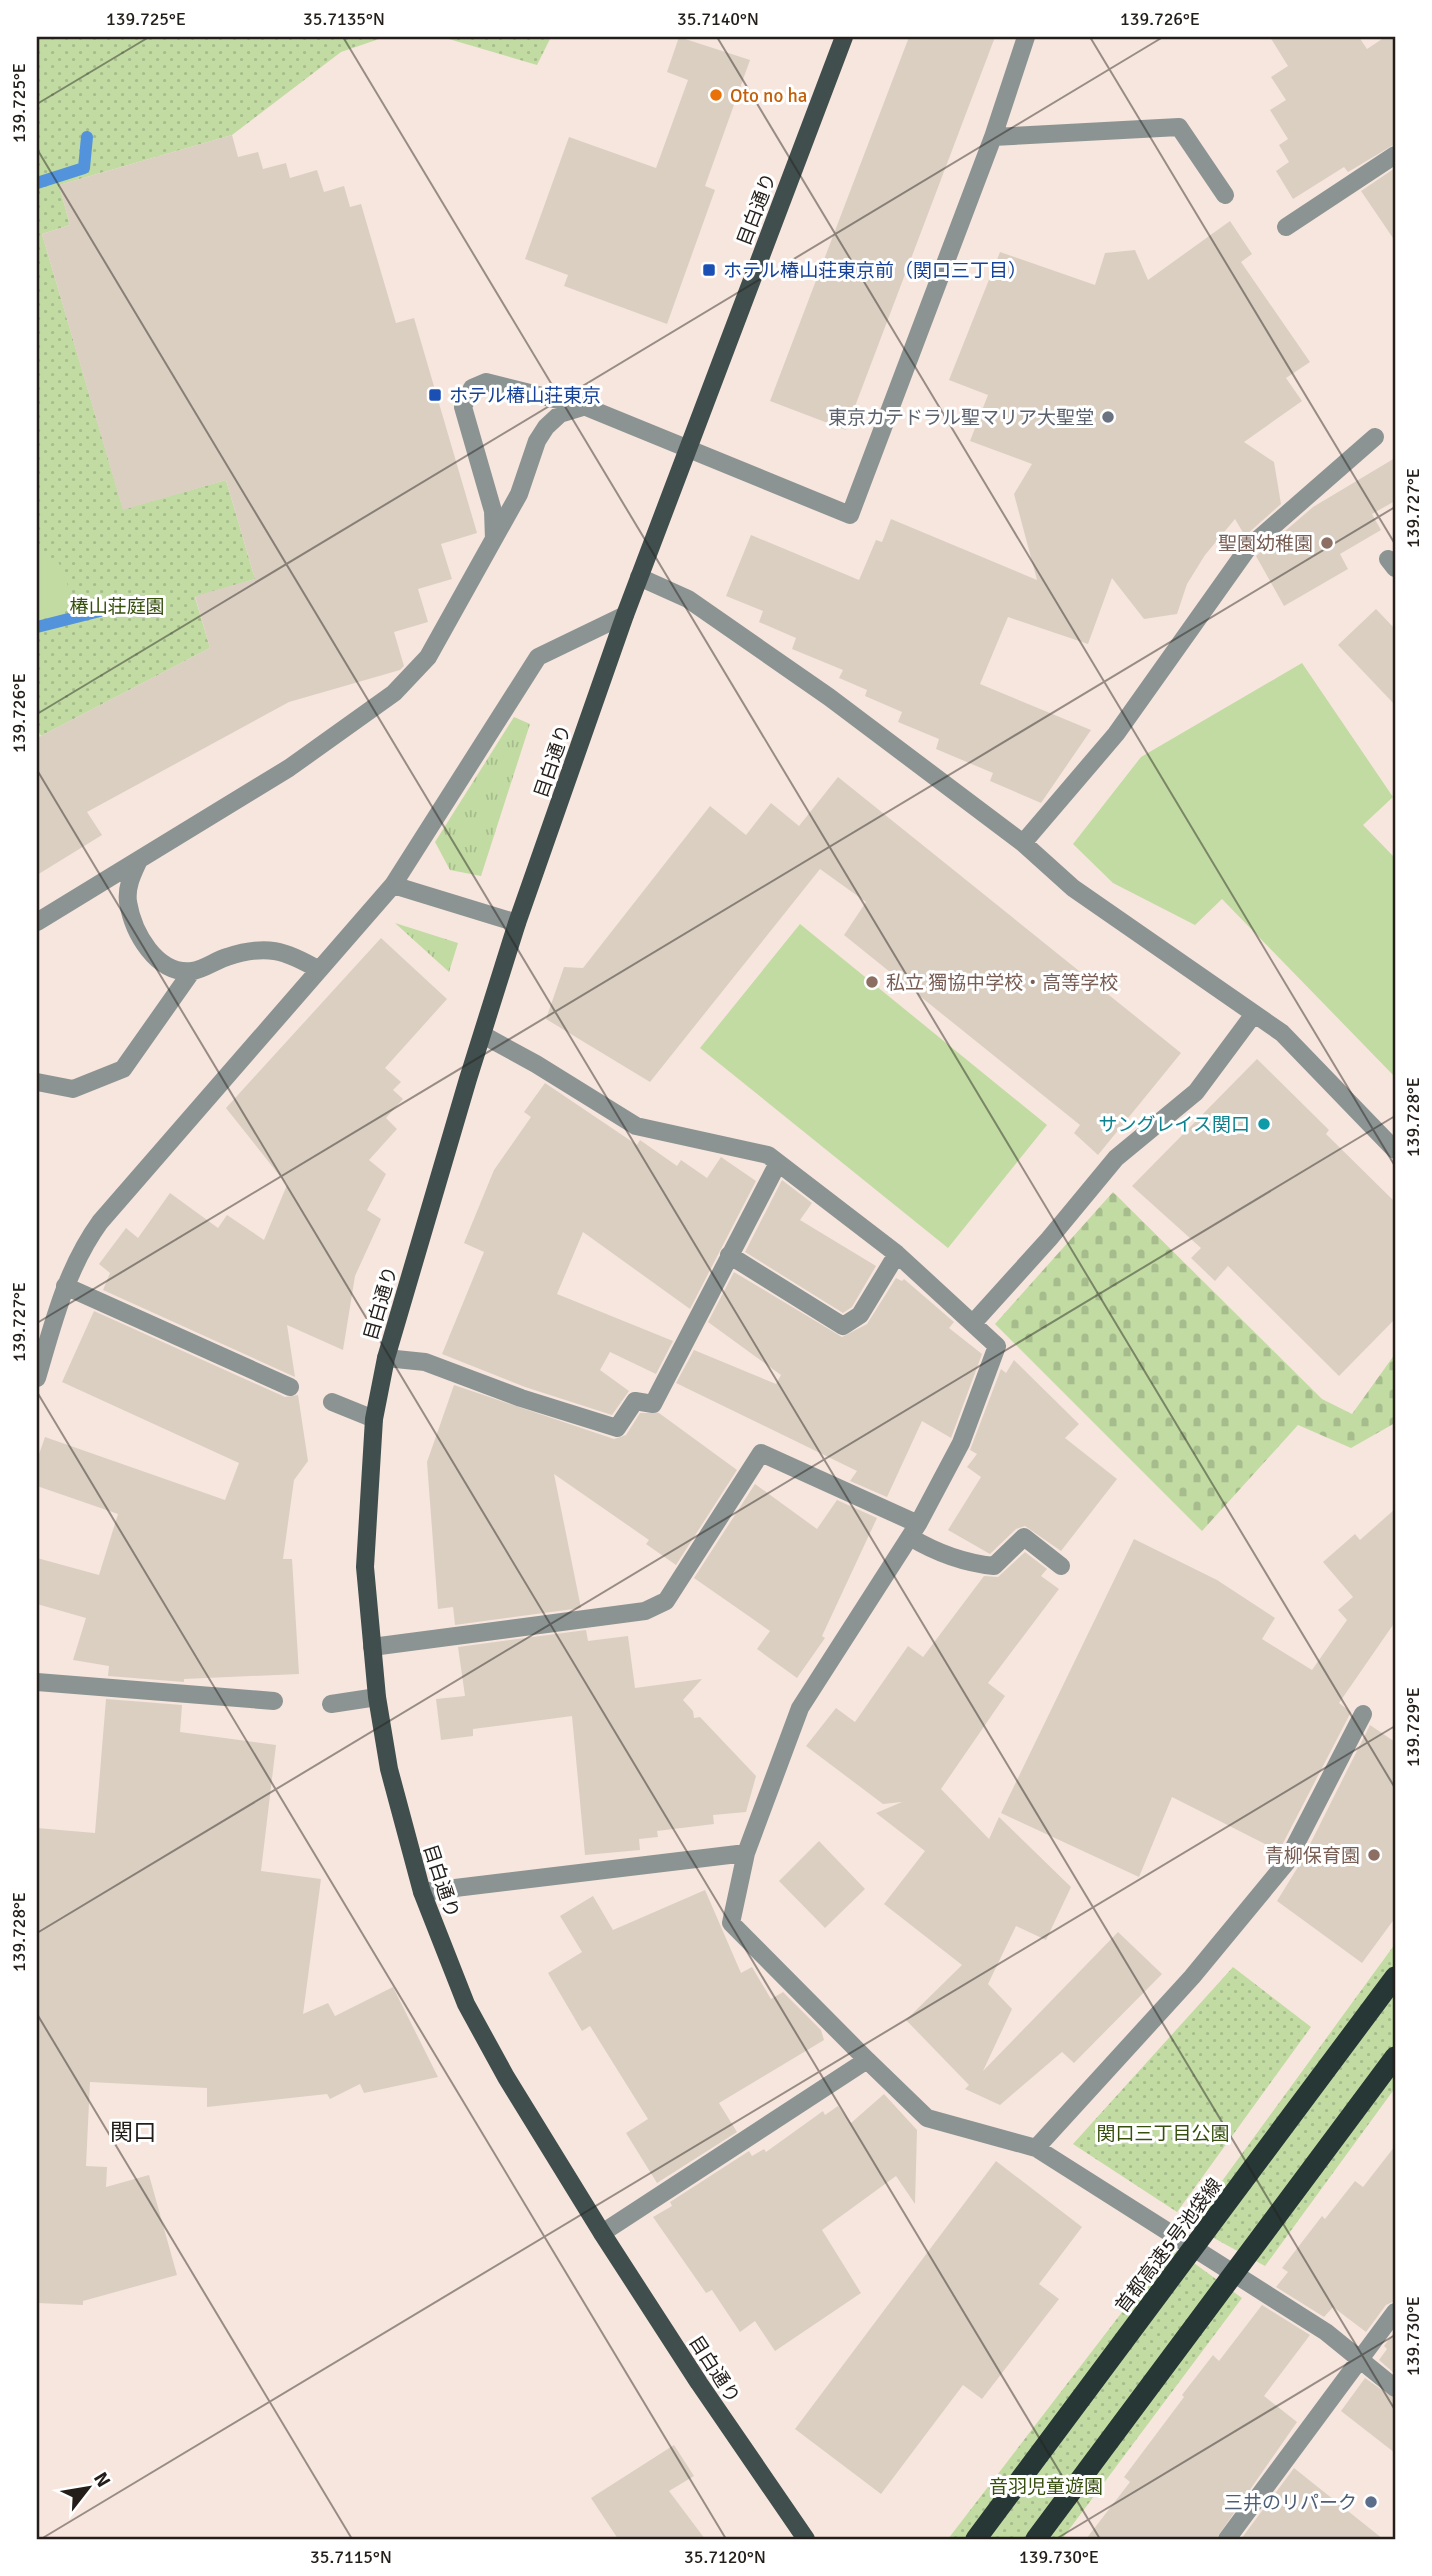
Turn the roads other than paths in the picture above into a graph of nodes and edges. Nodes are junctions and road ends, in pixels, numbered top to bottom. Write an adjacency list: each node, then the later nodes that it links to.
1 (844, 37): 9 (main road, 目白通り)
2 (1026, 37): 3 (street)
3 (993, 137): 5 (street); 9 (street)
4 (1395, 155): 6 (street)
5 (1225, 195)
6 (1286, 227)
7 (586, 407): 9 (street); 10 (street); 10 (street)
8 (1375, 437): 13 (street)
9 (688, 449): 11 (main road, 目白通り)
10 (494, 539): 14 (street)
11 (639, 577): 12 (main road, 目白通り); 13 (street)
12 (625, 615): 15 (street); 17 (main road, 目白通り)
13 (1023, 843): 20 (street)
14 (139, 860): 16 (street); 19 (street)
15 (393, 885): 17 (street); 18 (street)
16 (37, 922)
17 (517, 923): 21 (main road, 目白通り)
18 (319, 970): 19 (street); 27 (street)
19 (192, 971): 22 (street)
20 (1254, 1014): 23 (street); 28 (street)
21 (483, 1035): 24 (street); 29 (main road, 目白通り)
22 (37, 1082)
23 (1395, 1150)
24 (778, 1164): 25 (street); 26 (street)
25 (897, 1254): 26 (street); 28 (street)
26 (729, 1255): 29 (street)
27 (65, 1286): 30 (street); 31 (street)
28 (974, 1322): 34 (street)
29 (386, 1358): 33 (main road, 目白通り)
30 (37, 1378)
31 (290, 1387)
32 (332, 1402): 33 (street)
33 (374, 1419): 36 (main road, 目白通り)
34 (914, 1530): 35 (street); 36 (street); 42 (street)
35 (1061, 1566)
36 (372, 1647): 38 (main road, 目白通り)
37 (37, 1682): 39 (street)
38 (377, 1697): 40 (street); 43 (main road, 目白通り)
39 (274, 1701)
40 (331, 1704)
41 (1363, 1714): 47 (street)
42 (746, 1853): 43 (street); 46 (street)
43 (422, 1892): 48 (main road, 目白通り)
44 (1395, 1977): 53 (highway, 首都高速5号池袋線, bridge)
45 (1395, 2057): 54 (highway, bridge)
46 (867, 2060): 47 (street); 48 (street)
47 (1036, 2148): 50 (street)
48 (602, 2233): 52 (main road, 目白通り)
49 (1395, 2312): 50 (street)
50 (1360, 2360): 51 (street); 55 (street)
51 (1395, 2388)
52 (806, 2539)
53 (976, 2539)
54 (1035, 2539)
55 (1227, 2539)

